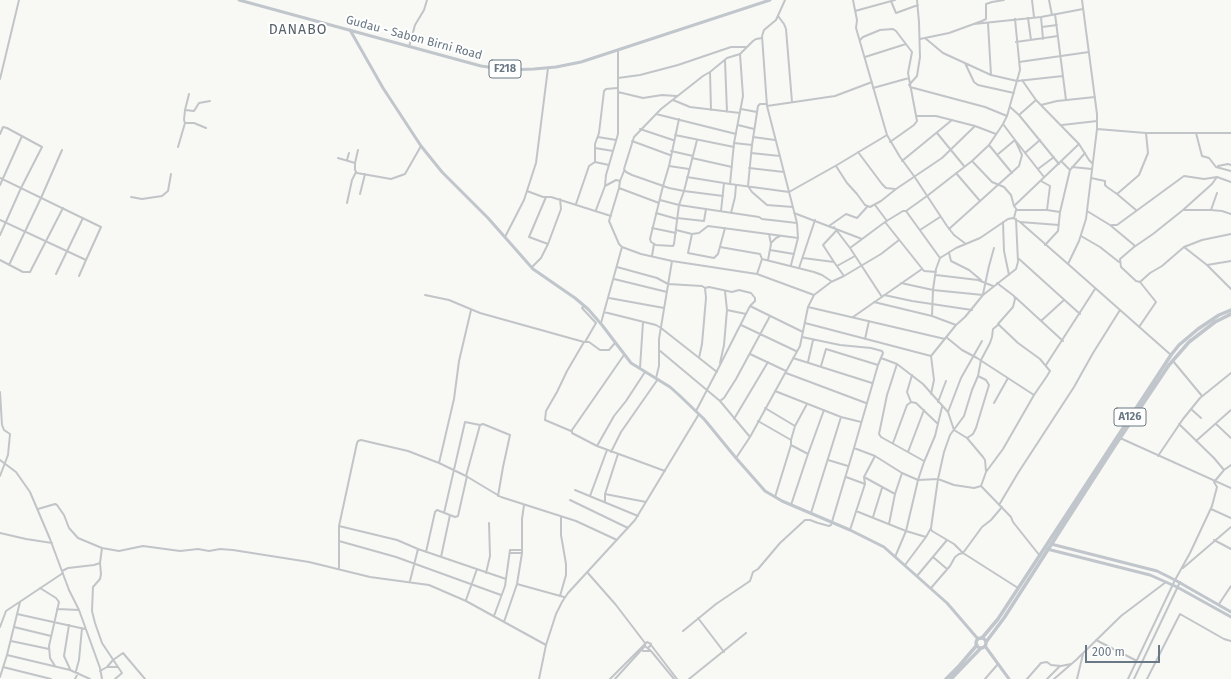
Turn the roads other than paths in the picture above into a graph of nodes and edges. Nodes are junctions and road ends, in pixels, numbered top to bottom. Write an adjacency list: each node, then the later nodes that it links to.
1 (19, 0): 55 (street)
2 (239, 0): 29 (street, Gudau - Sabon Birni Road / F218)
3 (427, 0): 39 (street)
4 (770, 0): 41 (street, Gudau - Sabon Birni Road / F218)
5 (784, 0): 20 (street)
6 (853, 0): 17 (street)
7 (895, 0): 14 (street)
8 (917, 0): 15 (street)
9 (999, 0): 10 (street); 26 (street)
10 (1004, 0)
11 (1032, 0): 22 (street)
12 (1049, 0): 19 (street)
13 (1082, 0): 16 (street)
14 (891, 1): 15 (street); 17 (street)
15 (918, 5): 33 (street)
16 (1083, 9): 18 (street); 42 (street)
17 (855, 11): 35 (street)
18 (1055, 14): 19 (street); 27 (street)
19 (1052, 15): 21 (street)
20 (778, 16): 31 (street); 71 (street)
21 (1041, 16): 22 (street); 28 (street)
22 (1034, 17): 23 (street)
23 (1028, 18): 24 (street); 36 (street)
24 (1014, 19): 25 (street); 37 (street)
25 (988, 23): 26 (street); 51 (street)
26 (974, 24): 32 (street)
27 (1057, 25): 28 (street); 30 (street)
28 (1042, 27): 34 (street)
29 (350, 30): 39 (street, Gudau - Sabon Birni Road / F218); 122 (street)
30 (1058, 36): 34 (street); 44 (street)
31 (762, 38): 40 (street); 72 (street)
32 (925, 38): 33 (street); 47 (street)
33 (920, 39): 59 (street)
34 (1043, 39): 36 (street)
35 (860, 40): 38 (street); 45 (street)
36 (1031, 40): 37 (street)
37 (1016, 42): 48 (street)
38 (906, 44): 45 (street); 54 (street)
39 (409, 47): 49 (street, Gudau - Sabon Birni Road / F218)
40 (746, 47): 43 (street); 53 (street)
41 (618, 50): 49 (street, Gudau - Sabon Birni Road / F218); 53 (street)
42 (1089, 52): 44 (street); 66 (street)
43 (740, 54): 46 (street); 75 (street)
44 (1060, 56): 48 (street); 52 (street)
45 (865, 57): 58 (street)
46 (725, 61): 50 (street); 78 (street)
47 (965, 62): 51 (street); 63 (street)
48 (1019, 62): 57 (street)
49 (548, 68): 190 (street)
50 (710, 72): 65 (street); 77 (street)
51 (991, 75): 57 (street)
52 (1063, 76): 56 (street); 69 (street)
53 (618, 78): 60 (street)
54 (909, 78): 59 (street); 61 (street)
55 (0, 79)
56 (1022, 80): 57 (street); 68 (street)
57 (1017, 81): 63 (street)
58 (872, 82): 61 (street); 71 (street)
59 (910, 86): 83 (street); 84 (street)
60 (618, 88): 62 (street); 107 (street)
61 (873, 88): 105 (street)
62 (618, 92): 65 (street); 109 (street)
63 (1014, 93): 74 (street)
64 (188, 94): 76 (street)
65 (677, 96): 67 (street)
66 (1095, 97): 69 (street); 87 (street)
67 (673, 100): 77 (street); 81 (street)
68 (1036, 100): 73 (street); 82 (street)
69 (1066, 100): 73 (street)
70 (210, 101): 76 (street)
71 (792, 102): 72 (street)
72 (767, 105): 79 (street); 111 (street)
73 (1041, 105): 91 (street)
74 (1010, 107): 82 (street); 84 (street)
75 (741, 109): 79 (street); 80 (street)
76 (185, 110): 88 (street)
77 (711, 110): 78 (street)
78 (727, 112): 80 (street)
79 (757, 112): 95 (street)
80 (740, 113): 90 (street)
81 (656, 114): 85 (street); 94 (street)
82 (1019, 115): 113 (street)
83 (916, 116): 86 (street); 116 (street)
84 (1007, 116): 89 (street)
85 (679, 120): 102 (street); 104 (street)
86 (952, 120): 92 (street); 98 (street)
87 (1097, 121): 91 (street); 96 (street)
88 (185, 123): 93 (street); 121 (street)
89 (1003, 124): 103 (street); 112 (street)
90 (738, 125): 95 (street); 102 (street)
91 (1062, 125): 118 (street)
92 (975, 126): 103 (street); 127 (street)
93 (206, 128)
94 (640, 129): 114 (street); 115 (street)
95 (754, 129): 108 (street)
96 (1097, 129): 97 (street); 147 (street)
97 (1146, 132): 99 (street); 195 (street)
98 (937, 133): 127 (street); 142 (street)
99 (1196, 133): 100 (street); 154 (street)
100 (1231, 133)
101 (0, 134): 106 (street)
102 (736, 134): 117 (street)
103 (996, 134): 120 (street)
104 (675, 135): 110 (street); 115 (street)
105 (887, 135): 116 (street); 130 (street)
106 (22, 136): 174 (street); 187 (street)
107 (598, 137): 109 (street); 124 (street)
108 (753, 137): 111 (street); 119 (street)
109 (616, 140): 128 (street)
110 (697, 140): 123 (street); 138 (street)
111 (775, 140): 137 (street)
112 (1014, 140): 133 (street); 136 (street); 165 (street)
113 (1040, 140): 133 (street); 139 (street)
114 (632, 141): 135 (street); 160 (street)
115 (674, 141): 129 (street)
116 (890, 142): 142 (street)
117 (734, 143): 119 (street); 123 (street)
118 (1079, 144): 134 (street); 146 (street)
119 (752, 145): 132 (street)
120 (989, 145): 136 (street); 143 (street)
121 (178, 146)
122 (421, 146): 167 (street); 254 (street)
123 (734, 147): 153 (street)
124 (595, 148): 128 (street); 144 (street)
125 (62, 150): 200 (street)
126 (358, 150): 145 (street)
127 (950, 150): 152 (street); 169 (street)
128 (613, 151): 148 (street)
129 (671, 151): 135 (street); 138 (street)
130 (858, 152): 151 (street); 189 (street)
131 (349, 153): 141 (street)
132 (751, 153): 137 (street); 155 (street)
133 (1025, 153): 157 (street)
134 (1085, 153): 147 (street); 158 (street)
135 (670, 155): 150 (street)
136 (997, 155): 165 (street)
137 (780, 156): 163 (street)
138 (693, 157): 153 (street); 156 (street)
139 (1054, 157): 146 (street); 157 (street)
140 (338, 158): 141 (street)
141 (347, 160): 145 (street)
142 (902, 161): 169 (street)
143 (972, 161): 152 (street); 183 (street)
144 (595, 162): 148 (street); 205 (street)
145 (355, 163): 162 (street)
146 (1061, 163): 158 (street); 170 (street)
147 (1092, 163): 159 (street)
148 (609, 165): 184 (street)
149 (1231, 165): 154 (street)
150 (669, 166): 156 (street); 185 (street)
151 (836, 166): 192 (street); 210 (street)
152 (964, 166): 164 (street)
153 (732, 167): 180 (street)
154 (1217, 167): 161 (street)
155 (749, 168): 163 (street); 186 (street)
156 (689, 169): 168 (street)
157 (1038, 169): 170 (street)
158 (1071, 169): 159 (street); 222 (street)
159 (1092, 170): 171 (street)
160 (624, 171): 175 (street); 185 (street)
161 (1231, 171)
162 (356, 172): 167 (street); 204 (street)
163 (784, 172): 192 (street)
164 (956, 173): 197 (street); 203 (street)
165 (1012, 173): 183 (street)
166 (171, 174): 198 (street)
167 (365, 174): 194 (street)
168 (687, 176): 179 (street); 191 (street)
169 (914, 176): 189 (street); 197 (street)
170 (1045, 177): 176 (street)
171 (1091, 178): 195 (street); 221 (street)
172 (1212, 178): 173 (street); 177 (street); 216 (street)
173 (1217, 178): 177 (street); 178 (street)
174 (1, 179): 181 (street); 187 (street)
175 (620, 181): 184 (street); 188 (street)
176 (1041, 181): 208 (street); 215 (street)
177 (1215, 181): 217 (street)
178 (1231, 182)
179 (724, 183): 180 (street); 196 (street)
180 (730, 184): 182 (street)
181 (0, 185)
182 (736, 185): 186 (street); 224 (street)
183 (999, 185): 203 (street); 208 (street)
184 (605, 186): 213 (street)
185 (663, 186): 191 (street); 202 (street)
186 (748, 186): 192 (street); 209 (street)
187 (21, 188): 200 (street); 234 (street)
188 (619, 188): 202 (street); 227 (street)
189 (896, 189): 207 (street)
190 (527, 191): 199 (street); 254 (street)
191 (684, 191): 196 (street); 206 (street)
192 (789, 192): 209 (street)
193 (1217, 193): 218 (street)
194 (360, 194)
195 (1116, 194): 216 (street)
196 (723, 196): 219 (street)
197 (927, 196): 220 (street); 228 (street)
198 (131, 197)
199 (546, 197): 201 (street); 261 (street)
200 (41, 198): 211 (street); 247 (street)
201 (560, 199): 205 (street); 261 (street)
202 (659, 201): 206 (street); 223 (street)
203 (980, 201): 245 (street)
204 (347, 203)
205 (576, 204): 213 (street)
206 (679, 205): 212 (street); 230 (street)
207 (875, 205): 210 (street); 235 (street)
208 (1014, 206): 214 (street)
209 (793, 207): 225 (street)
210 (867, 207): 241 (street)
211 (63, 208): 229 (street); 260 (street)
212 (706, 209): 219 (street); 230 (street)
213 (596, 210): 227 (street)
214 (1017, 210): 215 (street); 231 (street)
215 (1047, 210): 222 (street)
216 (1136, 210): 240 (street)
217 (1183, 210): 218 (street); 268 (street)
218 (1212, 210): 226 (street)
219 (721, 211): 224 (street)
220 (906, 211): 235 (street); 246 (street)
221 (1087, 211): 240 (street); 256 (street)
222 (1060, 212): 239 (street)
223 (656, 213): 230 (street); 243 (street)
224 (731, 213): 238 (street)
225 (794, 213): 233 (street); 238 (street)
226 (1231, 214)
227 (611, 216): 267 (street)
228 (940, 217): 245 (street); 246 (street)
229 (83, 218): 273 (street); 283 (street)
230 (677, 218): 248 (street)
231 (1015, 219): 236 (street); 237 (street); 280 (street)
232 (0, 220): 234 (street)
233 (815, 220): 241 (street); 278 (street)
234 (6, 222): 247 (street); 253 (street)
235 (886, 222): 258 (street); 259 (street)
236 (1002, 222): 264 (street); 302 (street)
237 (1020, 222): 239 (street); 265 (street)
238 (797, 223): 257 (street)
239 (1059, 225): 265 (street)
240 (1110, 225): 268 (street)
241 (829, 226): 242 (street)
242 (834, 227): 249 (street); 258 (street)
243 (652, 228): 248 (street); 262 (street)
244 (725, 228): 250 (street); 251 (street); 266 (street)
245 (949, 229): 264 (street)
246 (920, 230): 279 (street)
247 (25, 231): 260 (street); 290 (street)
248 (676, 231): 250 (street); 262 (street)
249 (836, 231): 270 (street); 287 (street)
250 (692, 234): 266 (street)
251 (769, 234): 255 (street); 263 (street)
252 (1231, 234): 269 (street)
253 (0, 235)
254 (505, 236): 295 (street)
255 (780, 236): 257 (street); 263 (street)
256 (1081, 236): 288 (street); 289 (street)
257 (798, 238): 275 (street)
258 (862, 239): 270 (street)
259 (899, 240): 294 (street); 298 (street)
260 (46, 241): 273 (street); 290 (street)
261 (548, 244): 295 (street)
262 (654, 244): 276 (street)
263 (770, 244): 272 (street)
264 (966, 244): 274 (street)
265 (1045, 244): 289 (street)
266 (720, 246): 281 (street)
267 (622, 247): 276 (street); 296 (street)
268 (1134, 247): 288 (street)
269 (1184, 247): 292 (street); 308 (street)
270 (850, 248): 277 (street)
271 (994, 248): 307 (street)
272 (770, 250): 275 (street); 284 (street)
273 (67, 251): 283 (street); 300 (street)
274 (949, 253): 279 (street); 307 (street)
275 (794, 254): 291 (street)
276 (652, 256): 285 (street)
277 (855, 256): 293 (street); 294 (street)
278 (802, 258): 287 (street); 297 (street)
279 (940, 258): 299 (street)
280 (1018, 258): 302 (street); 325 (street)
281 (762, 259): 284 (street); 301 (street)
282 (0, 260): 290 (street)
283 (86, 260): 303 (street)
284 (768, 260): 291 (street)
285 (672, 261): 301 (street); 311 (street)
286 (1231, 261): 292 (street)
287 (834, 262): 293 (street)
288 (1119, 262): 308 (street)
289 (1068, 264): 314 (street)
290 (9, 265)
291 (791, 265): 297 (street)
292 (1207, 265): 315 (street)
293 (837, 266): 304 (street)
294 (861, 266): 304 (street); 322 (street)
295 (532, 267): 328 (street)
296 (617, 267): 305 (street); 311 (street)
297 (799, 268): 306 (street)
298 (922, 269): 299 (street); 309 (street)
299 (936, 273): 307 (street); 316 (street)
300 (56, 274)
301 (757, 274): 320 (street)
302 (1009, 275): 310 (street)
303 (78, 276)
304 (844, 276): 306 (street)
305 (614, 279): 318 (street); 324 (street)
306 (831, 282): 320 (street)
307 (983, 282): 312 (street); 321 (street)
308 (1140, 282): 352 (street)
309 (901, 283): 316 (street); 322 (street)
310 (997, 283): 312 (street); 323 (street)
311 (668, 284): 313 (street); 318 (street)
312 (993, 286): 321 (street)
313 (705, 288): 317 (street); 372 (street)
314 (1095, 289): 335 (street); 339 (street)
315 (1231, 289)
316 (933, 290): 321 (street); 327 (street)
317 (725, 291): 329 (street); 333 (street)
318 (667, 292): 331 (street)
319 (426, 295): 332 (street)
320 (814, 295): 330 (street)
321 (983, 295): 334 (street)
322 (883, 296): 326 (street); 327 (street)
323 (1014, 296): 345 (street); 351 (street)
324 (608, 298): 331 (street); 337 (street)
325 (1064, 300): 339 (street); 345 (street)
326 (874, 302): 342 (street); 343 (street)
327 (933, 305): 334 (street); 342 (street)
328 (584, 306): 348 (street); 362 (street)
329 (750, 306): 338 (street); 341 (street)
330 (808, 307): 343 (street); 347 (street)
331 (664, 308): 353 (street)
332 (471, 310): 362 (street); 447 (street)
333 (727, 310): 338 (street); 382 (street)
334 (972, 310): 350 (street)
335 (1120, 310): 352 (street); 478 (street)
336 (1231, 310): 368 (highway, A126)
337 (604, 312): 346 (street); 348 (street)
338 (746, 314): 349 (street)
339 (1080, 314): 361 (street)
340 (1231, 314): 375 (highway, A126)
341 (770, 316): 354 (street); 355 (street)
342 (932, 316): 350 (street)
343 (853, 317): 344 (street)
344 (869, 321): 357 (street); 358 (street)
345 (1041, 321): 361 (street)
346 (643, 322): 353 (street); 383 (street)
347 (805, 323): 354 (street); 358 (street)
348 (601, 324): 363 (street)
349 (741, 325): 355 (street); 382 (street)
350 (956, 325): 357 (street)
351 (998, 325): 374 (street); 381 (street)
352 (1139, 327): 368 (street)
353 (662, 328): 364 (street); 372 (street)
354 (803, 332): 356 (street)
355 (760, 335): 365 (street); 366 (street)
356 (802, 337): 359 (street); 365 (street)
357 (946, 338): 369 (street); 370 (street)
358 (865, 339): 369 (street)
359 (813, 340): 373 (street); 377 (street)
360 (982, 340): 370 (street)
361 (1063, 341): 381 (street)
362 (584, 342): 363 (street); 426 (street)
363 (616, 343): 367 (street)
364 (659, 350): 390 (street); 394 (street)
365 (796, 351): 371 (street)
366 (750, 354): 376 (street); 400 (street)
367 (624, 355): 383 (street); 426 (street)
368 (1171, 355): 507 (highway, A126)
369 (931, 356): 397 (street)
370 (974, 356): 374 (street); 413 (street)
371 (793, 357): 377 (street); 386 (street)
372 (699, 358): 385 (street)
373 (881, 358): 378 (street); 380 (street)
374 (981, 360): 389 (street); 391 (street)
375 (1172, 360): 399 (street); 429 (highway, A126)
376 (768, 362): 386 (street); 417 (street)
377 (808, 362): 379 (street)
378 (897, 364): 387 (street); 433 (street)
379 (821, 366): 380 (street); 393 (street)
380 (878, 366): 393 (street)
381 (1046, 366): 398 (street)
382 (719, 367): 385 (street)
383 (640, 370): 384 (street)
384 (644, 372): 390 (street); 435 (street)
385 (717, 372): 394 (street)
386 (786, 372): 395 (street); 403 (street)
387 (912, 374): 397 (street); 401 (street)
388 (1231, 374): 399 (street)
389 (978, 376): 425 (street); 428 (street)
390 (657, 378): 412 (street); 438 (street)
391 (1008, 378): 398 (street); 404 (street)
392 (946, 382): 402 (street)
393 (872, 384): 403 (street)
394 (707, 391): 400 (street); 412 (street)
395 (775, 391): 405 (street); 407 (street)
396 (0, 392): 449 (street)
397 (931, 394): 402 (street)
398 (1034, 395): 456 (street)
399 (1202, 396): 408 (street)
400 (720, 401): 417 (street)
401 (911, 402): 410 (street); 433 (street)
402 (938, 402): 406 (street)
403 (866, 403): 419 (street)
404 (994, 403)
405 (807, 404): 409 (street); 424 (street)
406 (942, 407): 413 (street); 420 (street)
407 (765, 408): 418 (street); 424 (street)
408 (1191, 409): 416 (street); 421 (street)
409 (824, 410): 415 (street); 441 (street)
410 (924, 410): 420 (street); 439 (street)
411 (1231, 410): 422 (street)
412 (696, 411): 414 (street)
413 (948, 412): 425 (street)
414 (699, 414): 444 (street); 454 (street)
415 (841, 417): 419 (street); 446 (street)
416 (1201, 418)
417 (734, 419): 427 (street)
418 (758, 421): 427 (street); 431 (street)
419 (861, 422): 436 (street)
420 (938, 424): 448 (street)
421 (1179, 424): 432 (street); 443 (street)
422 (1216, 424): 430 (street); 432 (street)
423 (480, 426): 452 (street); 458 (street); 471 (street)
424 (795, 426): 431 (street)
425 (954, 430): 428 (street); 461 (street)
426 (571, 431): 435 (street)
427 (750, 436): 444 (street)
428 (967, 438): 456 (street)
429 (1120, 438): 443 (street); 507 (highway, A126)
430 (1231, 438)
431 (790, 440): 434 (street)
432 (1196, 441): 453 (street)
433 (893, 443): 439 (street)
434 (791, 445): 441 (street); 473 (street)
435 (597, 446): 437 (street)
436 (854, 448): 442 (street); 451 (street)
437 (607, 450): 438 (street); 472 (street)
438 (611, 452): 440 (street)
439 (908, 452): 448 (street)
440 (618, 454): 454 (street); 469 (street)
441 (808, 454): 479 (street)
442 (875, 456): 455 (street); 460 (street)
443 (1158, 456): 463 (street)
444 (736, 458): 473 (street)
445 (0, 460): 449 (street)
446 (828, 460): 451 (street); 485 (street)
447 (439, 462): 452 (street); 494 (street)
448 (924, 462): 462 (street)
449 (4, 463): 457 (street); 481 (street)
450 (1231, 465): 453 (street)
451 (848, 467): 459 (street)
452 (453, 469): 458 (street); 484 (street)
453 (1224, 470): 463 (street)
454 (665, 471): 476 (street)
455 (902, 472): 462 (street); 470 (street)
456 (986, 472): 465 (street)
457 (0, 476)
458 (467, 476): 471 (street); 486 (street)
459 (846, 477): 464 (street); 491 (street)
460 (864, 477): 464 (street); 466 (street)
461 (938, 479): 462 (street); 465 (street); 497 (street)
462 (918, 480): 499 (street)
463 (1214, 482): 467 (street); 482 (street)
464 (865, 484): 483 (street)
465 (981, 486): 478 (street)
466 (882, 488): 470 (street); 489 (street)
467 (1231, 488)
468 (575, 490): 472 (street)
469 (605, 494): 475 (street); 476 (street)
470 (895, 494): 493 (street)
471 (498, 496): 477 (street)
472 (590, 496): 475 (street)
473 (775, 498): 479 (street)
474 (570, 500): 496 (street)
475 (605, 502): 487 (street)
476 (646, 502): 487 (street)
477 (524, 505): 488 (street); 512 (street)
478 (999, 505): 480 (street)
479 (791, 506): 485 (street)
480 (1002, 508): 514 (street); 515 (street)
481 (38, 509): 506 (street); 508 (street)
482 (1211, 509): 490 (street); 524 (street)
483 (856, 511): 489 (street); 498 (street)
484 (444, 513): 486 (street); 513 (street)
485 (810, 514): 491 (street)
486 (450, 515): 516 (street)
487 (638, 516): 496 (street)
488 (561, 517): 502 (street); 544 (street)
489 (873, 517): 493 (street)
490 (1231, 518)
491 (831, 522): 498 (street); 554 (street)
492 (489, 523): 528 (street)
493 (889, 524): 499 (street)
494 (339, 526): 505 (street); 509 (street)
495 (1231, 527): 504 (street)
496 (628, 528): 502 (street)
497 (931, 528): 501 (street); 503 (street)
498 (850, 530): 517 (street)
499 (906, 531): 501 (street); 517 (street)
500 (0, 533): 506 (street)
501 (926, 537): 521 (street)
502 (617, 540): 527 (street)
503 (948, 540): 514 (street); 518 (street)
504 (1214, 540): 511 (street); 524 (street)
505 (339, 541): 520 (street); 522 (street)
506 (52, 543): 526 (street)
507 (1050, 544): 510 (highway, A126); 531 (street)
508 (102, 548): 519 (street); 522 (street)
509 (418, 549): 513 (street); 520 (street)
510 (1047, 549): 515 (highway, A126); 533 (street); 575 (highway, A126)
511 (1231, 549)
512 (522, 551): 530 (street); 535 (street)
513 (426, 552): 516 (street)
514 (963, 553): 523 (street); 542 (street)
515 (1040, 556): 542 (highway, A126)
516 (440, 557): 525 (street)
517 (895, 557): 521 (street)
518 (933, 557): 523 (street); 529 (street)
519 (100, 563): 526 (street); 582 (street)
520 (414, 564): 532 (street); 536 (street)
521 (905, 565): 529 (street)
522 (339, 568): 532 (street)
523 (947, 569): 541 (street)
524 (1181, 569): 531 (street)
525 (477, 570): 528 (street); 536 (street)
526 (62, 572): 540 (street); 550 (street)
527 (587, 572): 545 (street); 572 (street)
528 (486, 573): 530 (street)
529 (916, 576): 541 (street)
530 (506, 579): 543 (street)
531 (1175, 580): 534 (street); 537 (street)
532 (410, 582): 546 (street)
533 (1167, 582): 537 (street); 568 (street)
534 (1180, 582): 539 (street); 548 (street)
535 (517, 584): 544 (street); 557 (street)
536 (471, 585): 543 (street); 546 (street)
537 (1173, 585): 539 (street); 583 (street)
538 (1231, 586): 548 (street)
539 (1177, 587): 555 (street); 616 (street)
540 (40, 588): 547 (street); 549 (street)
541 (931, 588): 567 (street)
542 (1018, 588): 566 (highway, A126)
543 (501, 595): 553 (street)
544 (560, 596): 545 (street)
545 (565, 597): 571 (street)
546 (466, 601): 553 (street)
547 (20, 602): 552 (street); 559 (street)
548 (1219, 604): 551 (street)
549 (57, 609): 550 (street); 556 (street)
550 (79, 610): 562 (street)
551 (1231, 612)
552 (17, 614): 556 (street); 560 (street)
553 (494, 616): 557 (street)
554 (698, 618): 563 (street); 579 (street)
555 (1231, 618)
556 (54, 622): 558 (street); 565 (street)
557 (504, 622): 571 (street)
558 (69, 626): 561 (street); 591 (street)
559 (0, 627)
560 (14, 627): 565 (street); 569 (street)
561 (82, 628): 562 (street); 593 (street)
562 (85, 629): 592 (street)
563 (682, 632)
564 (746, 633): 579 (street)
565 (51, 636): 576 (street)
566 (982, 638): 567 (highway); 575 (highway)
567 (978, 639): 574 (highway)
568 (1096, 640): 580 (street); 583 (street)
569 (11, 641): 576 (street); 581 (street)
570 (1231, 641): 617 (street)
571 (546, 645): 601 (street)
572 (646, 645): 573 (street); 573 (street); 577 (street); 578 (street); 602 (street)
573 (651, 645): 605 (street)
574 (976, 645): 575 (highway); 607 (highway)
575 (984, 645): 584 (street); 608 (highway, A126)
576 (49, 649): 586 (street)
577 (643, 651): 578 (street); 603 (street)
578 (652, 651): 604 (street)
579 (724, 652): 606 (street)
580 (1083, 653): 585 (street); 614 (street)
581 (7, 655): 586 (street); 588 (street)
582 (114, 660): 589 (street); 590 (street); 600 (street)
583 (1137, 661): 615 (street)
584 (998, 664): 609 (street); 610 (street)
585 (1071, 664): 587 (street); 613 (street)
586 (54, 666): 591 (street)
587 (1061, 666): 611 (street); 612 (street)
588 (4, 667): 594 (street); 595 (street)
589 (107, 667): 590 (street); 592 (street)
590 (118, 667): 599 (street)
591 (70, 670): 593 (street)
592 (100, 671): 598 (street)
593 (77, 672): 596 (street); 597 (street)
594 (0, 678)
595 (51, 679)
596 (75, 679)
597 (90, 679)
598 (102, 679)
599 (115, 679)
600 (145, 679)
601 (539, 679)
602 (610, 679)
603 (615, 679)
604 (674, 679)
605 (678, 679)
606 (689, 679)
607 (946, 679)
608 (951, 679)
609 (986, 679)
610 (1009, 679)
611 (1027, 679)
612 (1046, 679)
613 (1054, 679)
614 (1077, 679)
615 (1128, 679)
616 (1134, 679)
617 (1147, 679)

